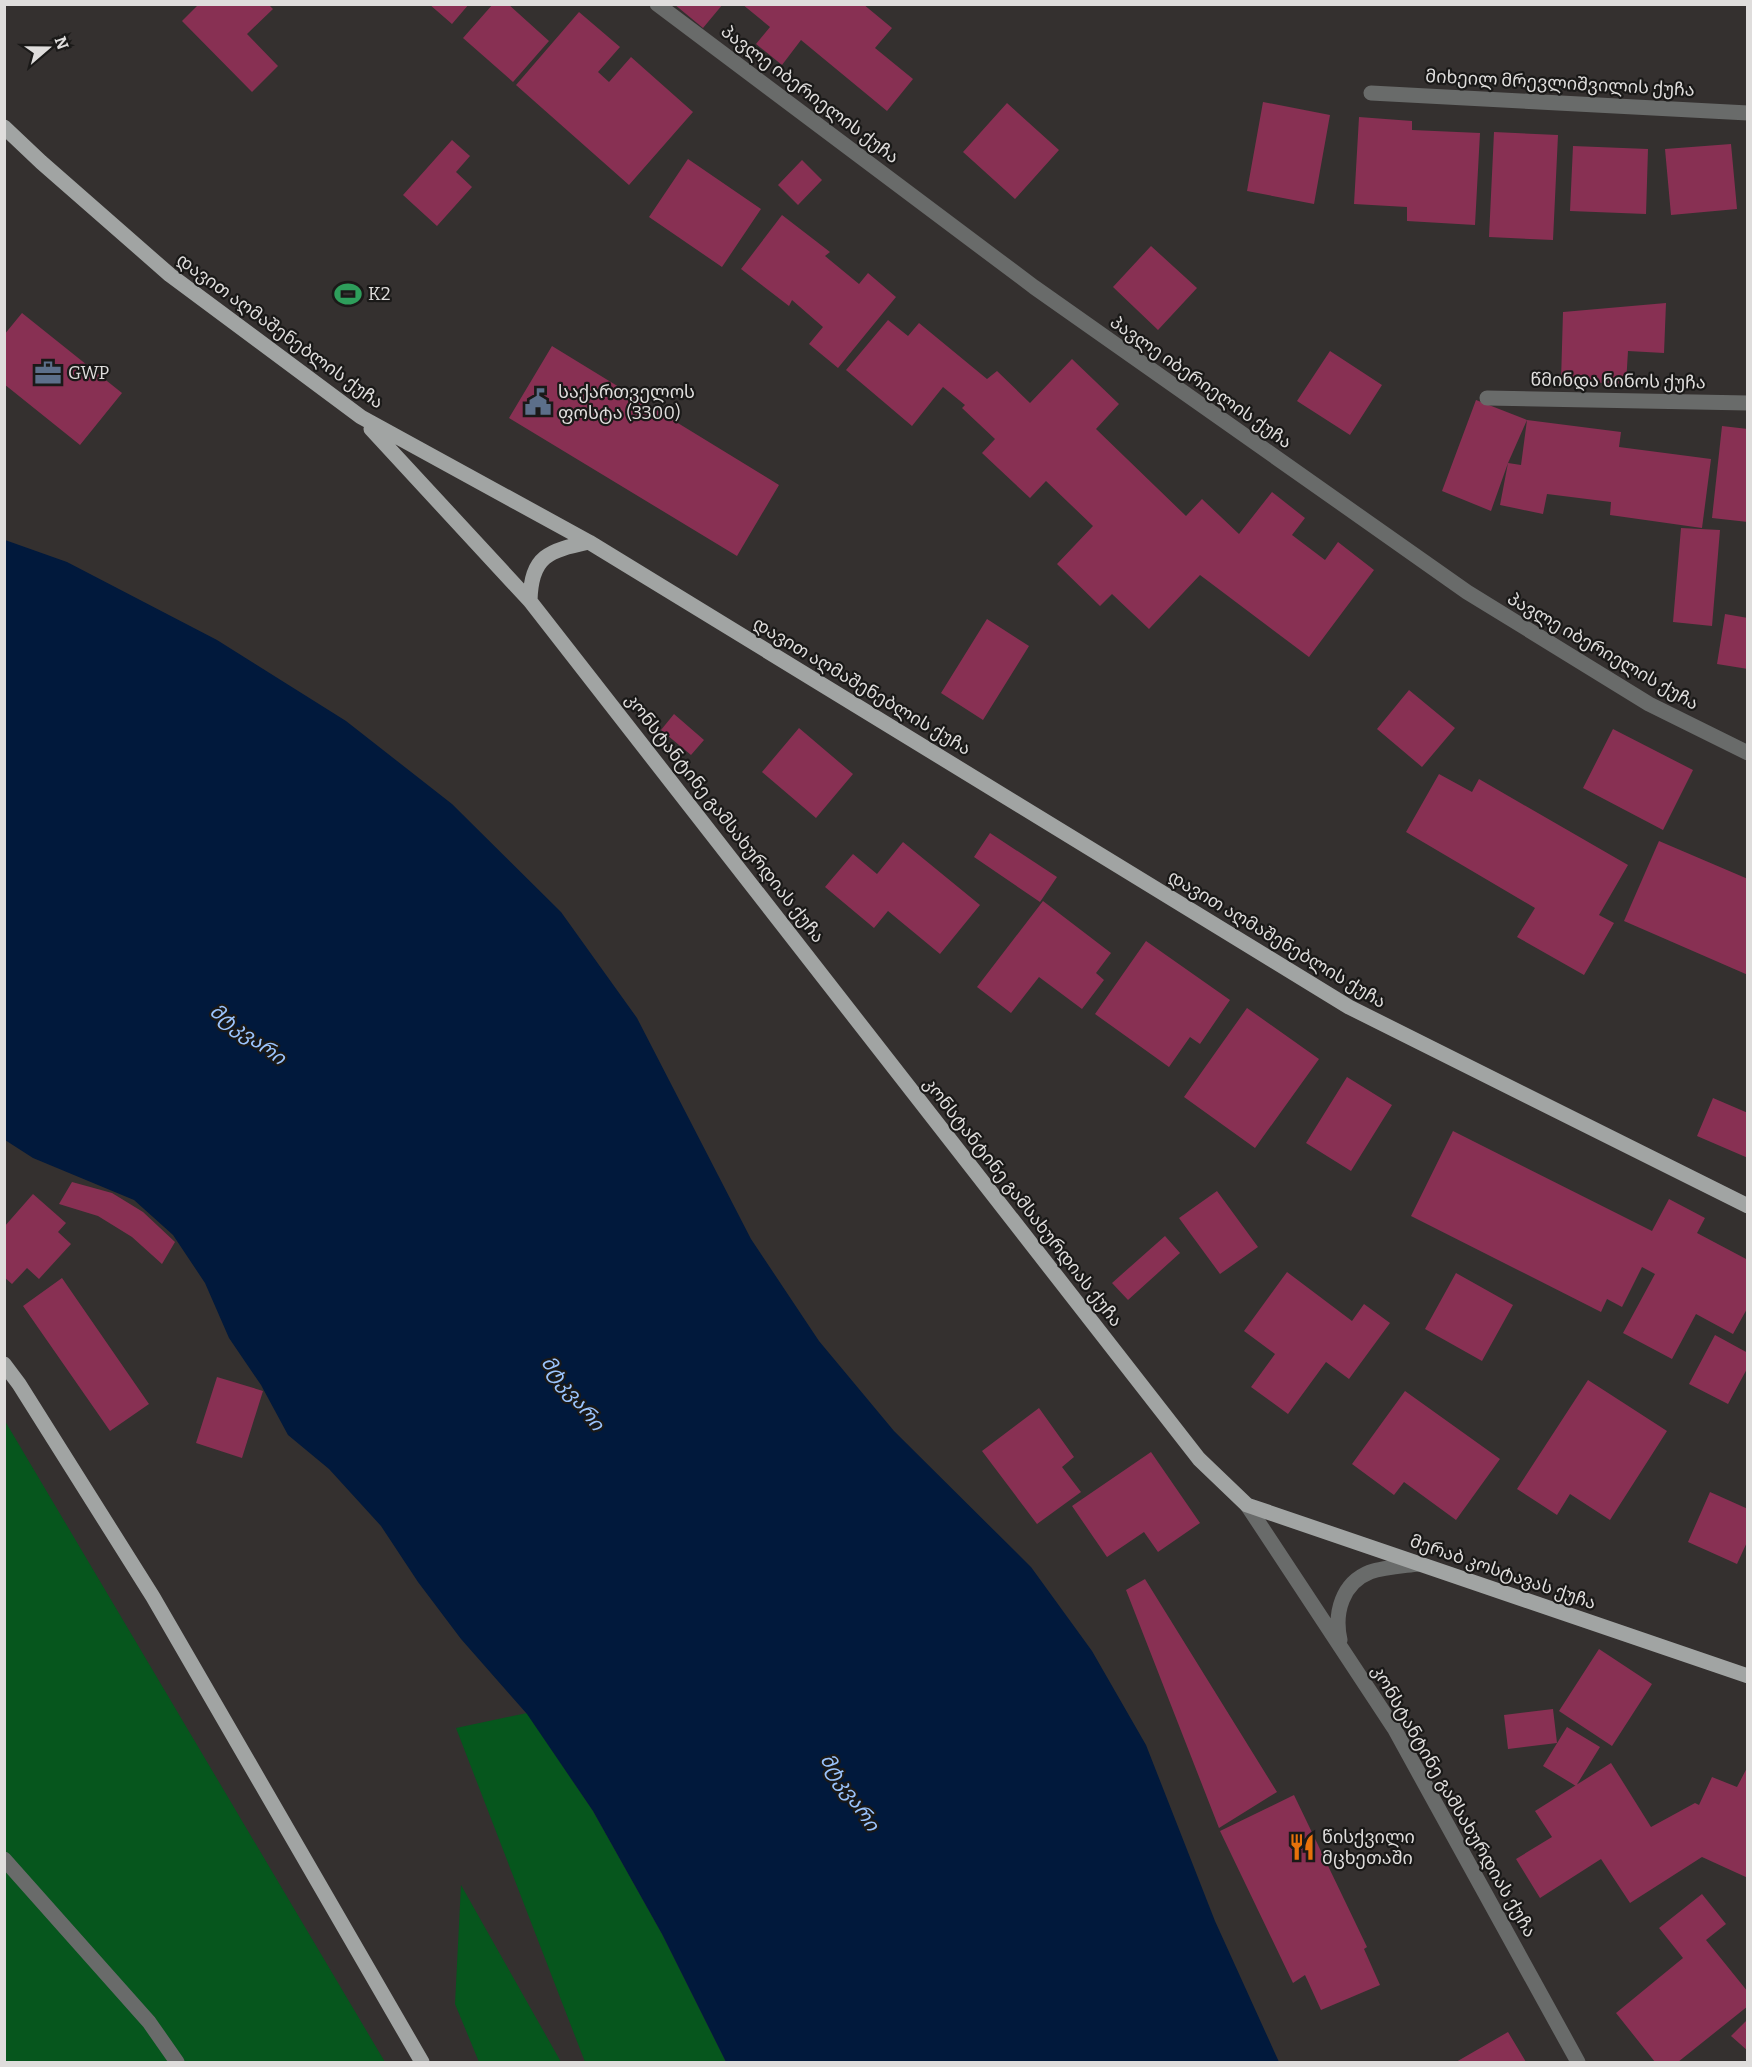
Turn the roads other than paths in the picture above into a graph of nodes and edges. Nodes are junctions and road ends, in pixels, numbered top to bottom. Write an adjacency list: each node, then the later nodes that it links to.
1 (657, 4): 10 (street, პავლე იბერიელის ქუჩა)
2 (1371, 93): 3 (street, მიხეილ მრევლიშვილის ქუჩა)
3 (1748, 113)
4 (4, 127): 7 (main road, დავით აღმაშენებლის ქუჩა)
5 (1487, 398): 6 (street, წმინდა ნინოს ქუჩა)
6 (1748, 403)
7 (361, 417): 8 (main road, დავით აღმაშენებლის ქუჩა); 9 (main road, კონსტანტინე გამსახურდიას ქუჩა)
8 (589, 542): 9 (main road); 11 (main road, დავით აღმაშენებლის ქუჩა)
9 (530, 601): 13 (main road, კონსტანტინე გამსახურდიას ქუჩა)
10 (1748, 753)
11 (1748, 1206)
12 (4, 1364): 19 (main road)
13 (1247, 1505): 14 (main road, მერაბ კოსტავას ქუჩა); 15 (street, კონსტანტინე გამსახურდიას ქუჩა)
14 (1418, 1564): 15 (street); 16 (main road, მერაბ კოსტავას ქუჩა)
15 (1341, 1646): 20 (street, კონსტანტინე გამსახურდიას ქუჩა)
16 (1748, 1676)
17 (4, 1859): 18 (street)
18 (177, 2062)
19 (422, 2062)
20 (1578, 2062)

